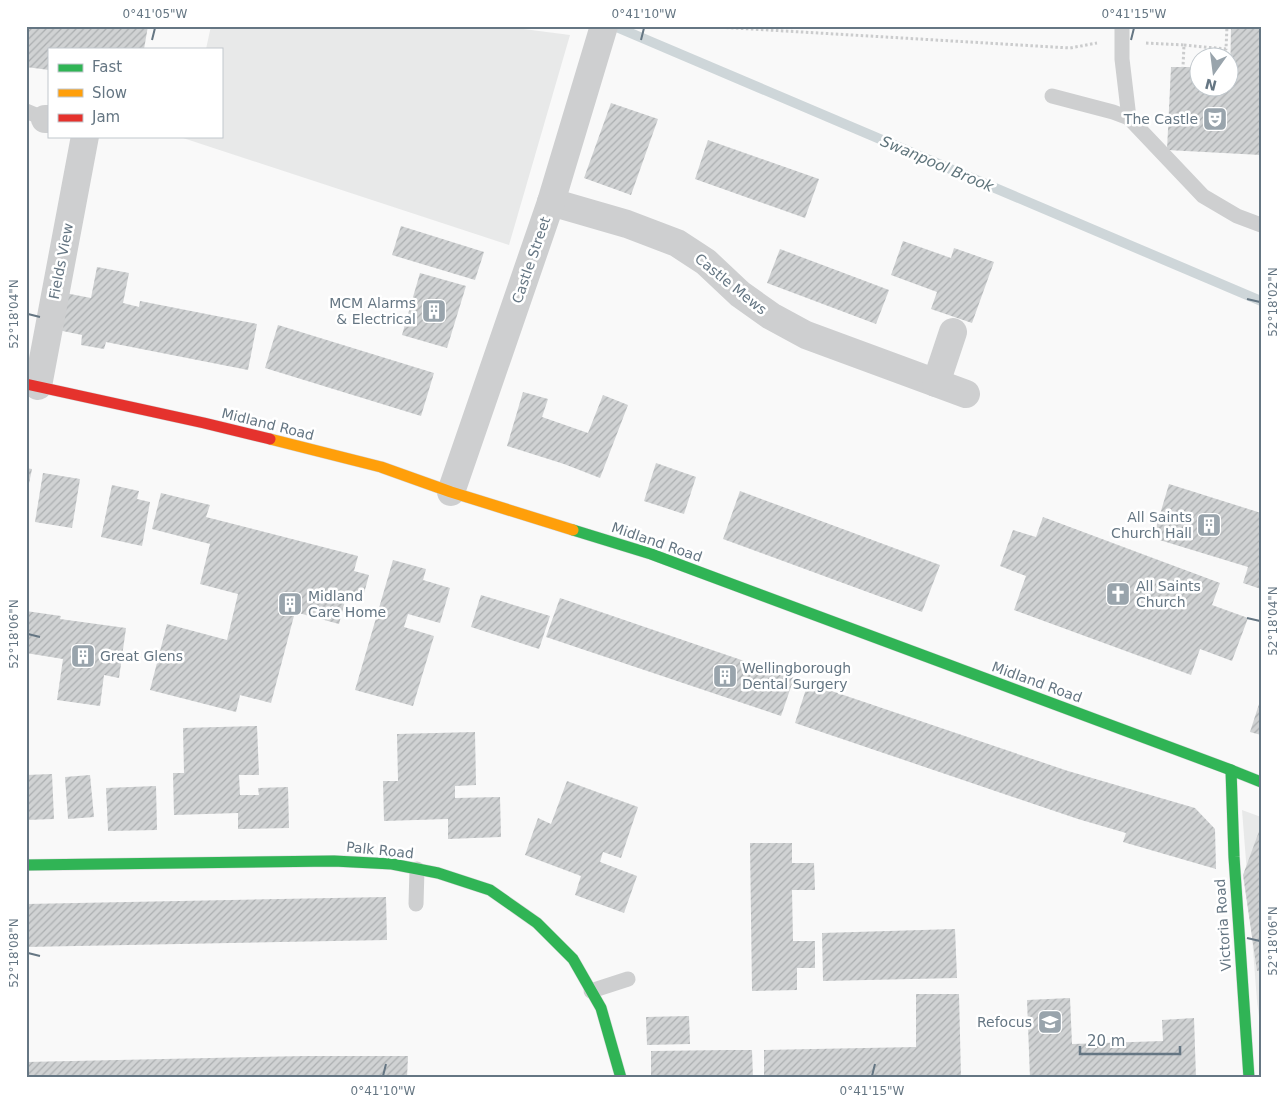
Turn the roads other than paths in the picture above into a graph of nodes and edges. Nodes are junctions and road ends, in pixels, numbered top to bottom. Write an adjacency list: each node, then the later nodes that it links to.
1 (1122, 26): 4 (lane)
2 (601, 38): 6 (street, Castle Street)
3 (1052, 96): 4 (lane)
4 (1129, 118): 7 (lane)
5 (85, 138): 10 (street, Fields View)
6 (551, 202): 9 (street, Castle Mews); 12 (street, Castle Street)
7 (1261, 225)
8 (954, 332): 9 (street)
9 (936, 383): 11 (street, Castle Mews)
10 (32, 385): 12 (main road, Midland Road)
11 (966, 394)
12 (451, 492): 13 (main road, Midland Road)
13 (1231, 770): 14 (main road, Midland Road); 21 (main road, Victoria Road)
14 (1261, 782)
15 (26, 865): 16 (main road, Palk Road)
16 (417, 869): 17 (lane); 19 (main road, Palk Road)
17 (416, 904)
18 (628, 980): 19 (lane)
19 (591, 991): 20 (main road, Palk Road)
20 (621, 1078)
21 (1249, 1078)

